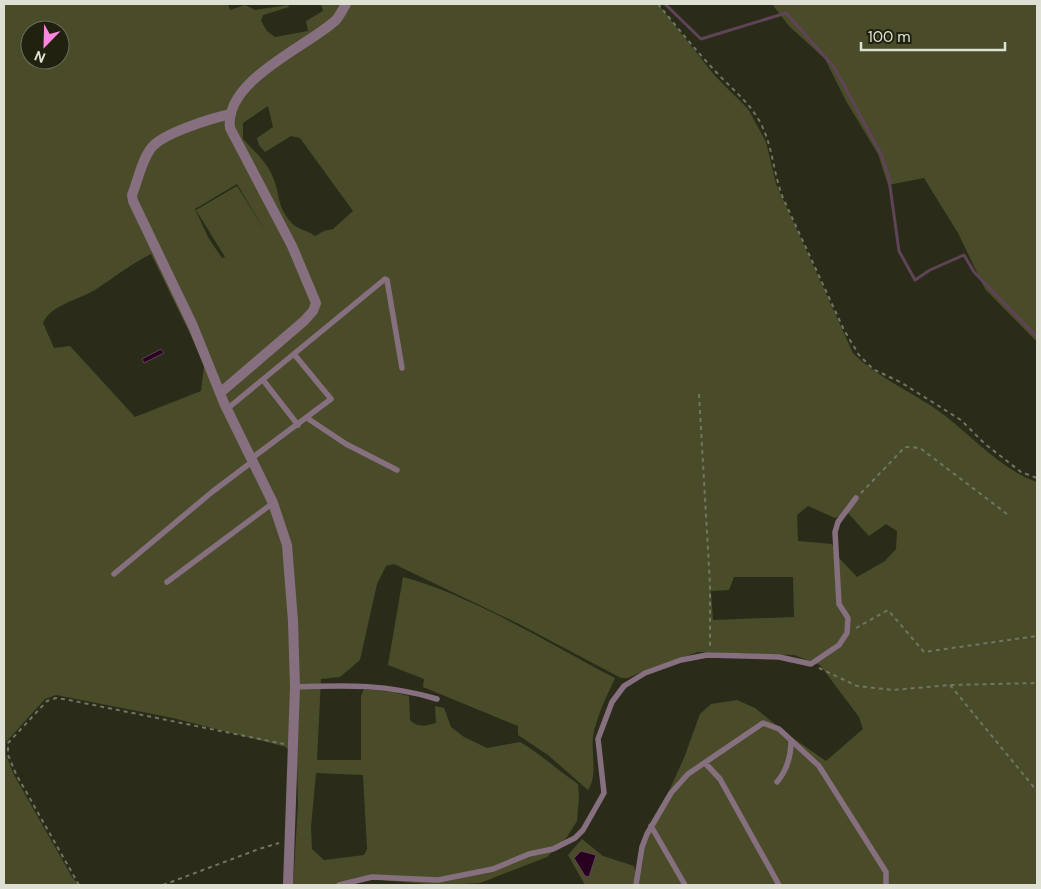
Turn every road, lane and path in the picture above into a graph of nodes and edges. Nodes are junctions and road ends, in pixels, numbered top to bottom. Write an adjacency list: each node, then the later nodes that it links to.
1 (346, 4): 3 (street)
2 (658, 4): 14 (path)
3 (231, 114): 7 (street); 7 (street)
4 (294, 354): 5 (lane); 6 (lane); 10 (lane)
5 (402, 368)
6 (263, 380): 9 (lane); 11 (lane)
7 (220, 393): 9 (street)
8 (698, 394): 22 (path)
9 (227, 409): 12 (street)
10 (307, 418): 11 (lane); 13 (lane)
11 (298, 425): 12 (lane)
12 (253, 460): 16 (street); 18 (lane)
13 (397, 470)
14 (1037, 478)
15 (856, 498): 17 (path); 20 (lane)
16 (273, 504): 19 (lane); 26 (street)
17 (1007, 514)
18 (114, 574)
19 (168, 582)
20 (847, 633): 21 (path); 23 (lane)
21 (1037, 636)
22 (707, 655): 23 (lane); 38 (lane)
23 (811, 664): 25 (path)
24 (1037, 682): 25 (path)
25 (950, 685): 32 (path)
26 (295, 687): 27 (lane); 29 (street)
27 (437, 699)
28 (791, 741): 30 (lane); 31 (lane); 42 (lane)
29 (293, 746): 34 (street); 35 (path)
30 (706, 764): 33 (lane); 41 (lane)
31 (777, 782)
32 (1037, 791)
33 (650, 826): 39 (lane); 40 (lane)
34 (291, 840): 36 (path); 37 (street)
35 (79, 885)
36 (163, 885)
37 (288, 885)
38 (339, 885)
39 (636, 885)
40 (685, 885)
41 (779, 885)
42 (886, 885)

